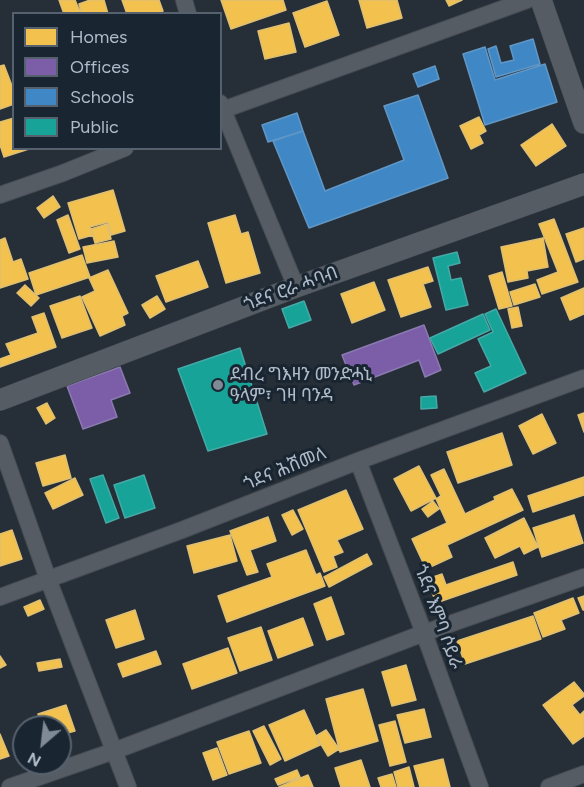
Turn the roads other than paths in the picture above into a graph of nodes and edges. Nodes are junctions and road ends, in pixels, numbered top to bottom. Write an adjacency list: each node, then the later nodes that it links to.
1 (527, 0): 3 (street)
2 (541, 0): 5 (street)
3 (222, 108)
4 (222, 110): 9 (street)
5 (584, 123)
6 (120, 150): 8 (street)
7 (584, 184): 9 (street, ጎደና ሮራ ሓባብ)
8 (0, 195)
9 (296, 286): 11 (street, ጎደና ሮራ ሓባብ)
10 (584, 378): 13 (street, ጎደና ሕሽመለ)
11 (0, 400)
12 (0, 443): 15 (street)
13 (358, 461): 15 (street, ጎደና ሕሽመለ); 17 (street, ጎደና እምባ ሶይራ)
14 (584, 577): 17 (street)
15 (48, 579): 16 (street, ጎደና ሕሽመለ); 18 (street)
16 (0, 597)
17 (424, 633): 18 (street); 22 (street, ጎደና እምባ ሶይራ)
18 (114, 751): 20 (street); 21 (street)
19 (584, 774): 23 (street)
20 (10, 787)
21 (128, 787)
22 (480, 787)
23 (549, 787)

